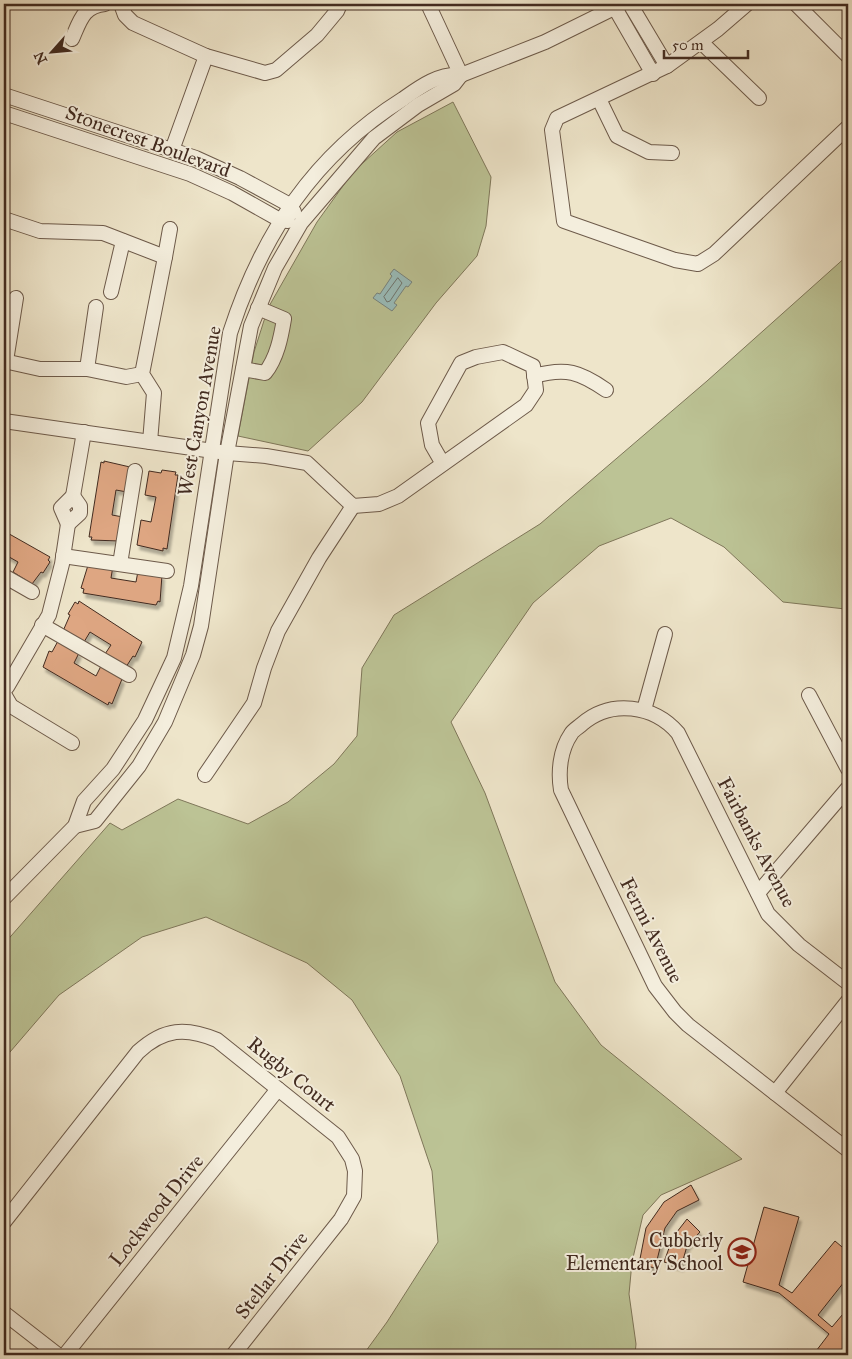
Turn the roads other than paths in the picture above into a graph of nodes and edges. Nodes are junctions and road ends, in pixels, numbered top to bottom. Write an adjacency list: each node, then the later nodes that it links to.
1 (104, 4): 9 (street)
2 (121, 4): 11 (street)
3 (340, 4): 11 (street)
4 (428, 4): 15 (street)
5 (630, 4): 13 (street)
6 (747, 4): 10 (street)
7 (796, 4): 12 (street)
8 (618, 6): 14 (street); 15 (street, West Canyon Avenue)
9 (72, 39)
10 (701, 42): 13 (street); 17 (street)
11 (206, 56): 21 (street, Stonecrest Boulevard)
12 (848, 56)
13 (667, 66): 14 (street)
14 (653, 74): 18 (street)
15 (461, 75): 23 (street, West Canyon Avenue); 26 (street, West Canyon Avenue)
16 (4, 95): 21 (street, Stonecrest Boulevard)
17 (758, 98)
18 (599, 99): 20 (street); 22 (street)
19 (4, 113): 25 (street, Stonecrest Boulevard)
20 (848, 127)
21 (172, 150): 23 (street, Stonecrest Boulevard)
22 (672, 153)
23 (290, 205): 25 (street, West Canyon Avenue); 26 (street)
24 (4, 219): 28 (street)
25 (280, 220): 26 (street, Stonecrest Boulevard); 43 (street, West Canyon Avenue)
26 (301, 223): 33 (street, West Canyon Avenue)
27 (170, 229): 29 (street)
28 (123, 241): 29 (street); 30 (street)
29 (165, 257): 37 (street)
30 (111, 292)
31 (16, 298): 34 (street)
32 (96, 307): 35 (street)
33 (258, 308): 36 (street, West Canyon Avenue); 36 (street)
34 (5, 361): 35 (street)
35 (87, 369): 37 (street)
36 (243, 369): 44 (street, West Canyon Avenue)
37 (142, 374): 42 (street)
38 (534, 376): 39 (street); 45 (street); 45 (street)
39 (606, 390)
40 (4, 421): 41 (street)
41 (84, 432): 42 (street); 48 (street)
42 (150, 442): 43 (street)
43 (210, 450): 44 (street); 64 (street, West Canyon Avenue)
44 (227, 453): 47 (street); 64 (street, West Canyon Avenue)
45 (442, 464): 47 (street)
46 (135, 471): 49 (street)
47 (353, 506): 62 (street)
48 (63, 556): 49 (street); 53 (street)
49 (120, 564): 50 (street)
50 (167, 571)
51 (4, 576): 52 (street)
52 (32, 592)
53 (42, 625): 55 (street); 56 (street)
54 (665, 634): 59 (street)
55 (129, 675)
56 (4, 688)
57 (4, 694): 60 (street)
58 (809, 695): 61 (street)
59 (644, 710): 65 (street, Fairbanks Avenue); 70 (street, Fermi Avenue)
60 (72, 743)
61 (848, 769)
62 (205, 775)
63 (848, 788): 65 (street)
64 (75, 826): 66 (street, West Canyon Avenue)
65 (758, 893): 67 (street, Fairbanks Avenue)
66 (4, 898)
67 (848, 983)
68 (848, 1001): 70 (street)
69 (278, 1089): 72 (street, Rugby Court); 73 (street, Rugby Court); 76 (street, Lockwood Drive)
70 (775, 1092): 71 (street, Fermi Avenue)
71 (848, 1150)
72 (341, 1219): 77 (street, Stellar Drive)
73 (4, 1222)
74 (4, 1313): 75 (street)
75 (58, 1355)
76 (65, 1355)
77 (234, 1355)

